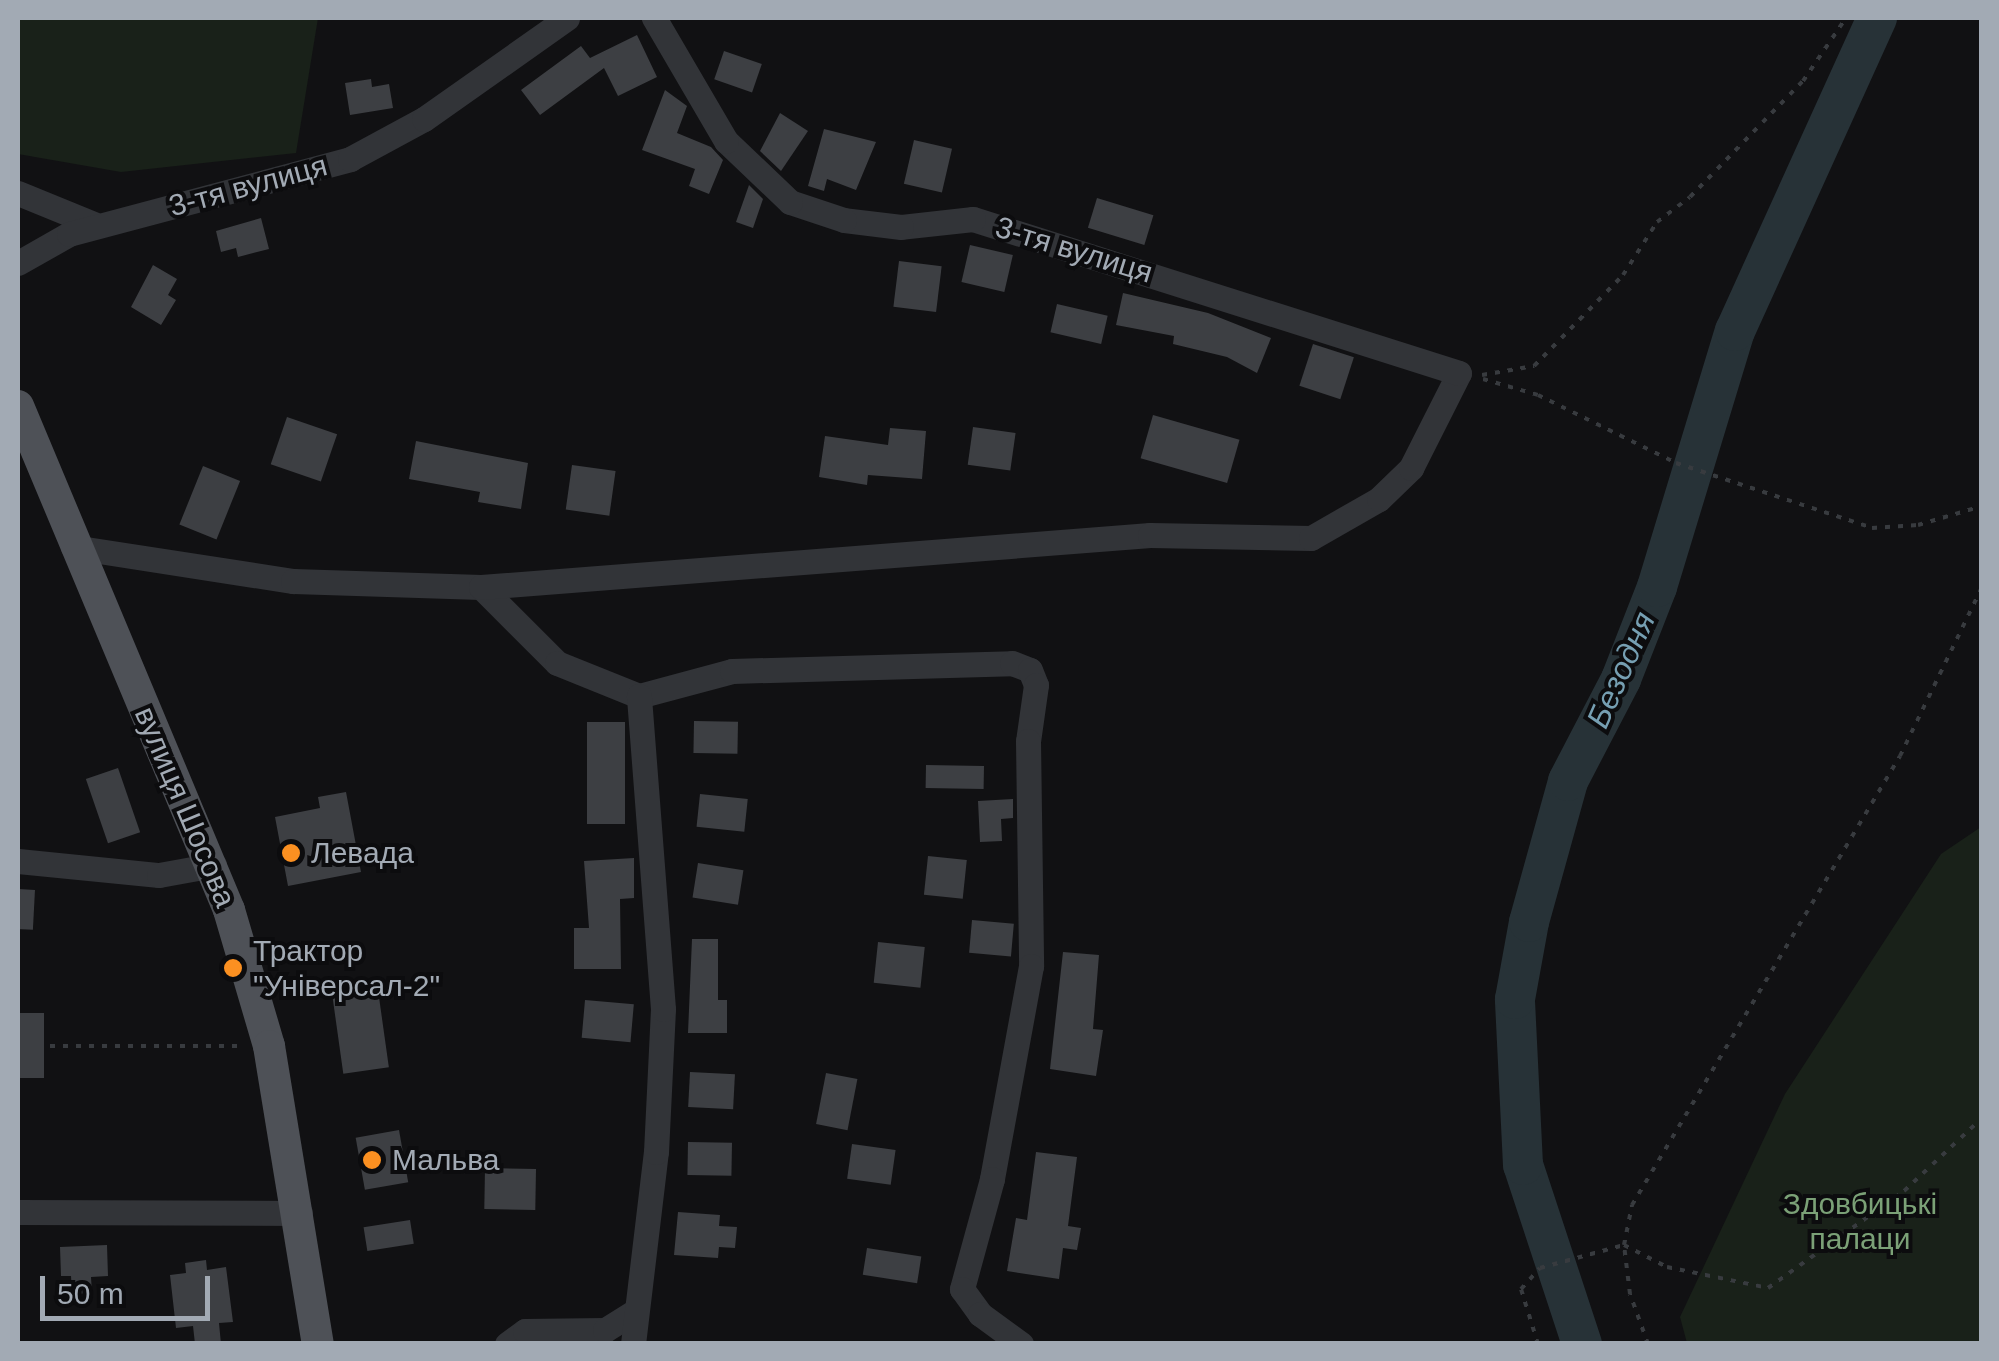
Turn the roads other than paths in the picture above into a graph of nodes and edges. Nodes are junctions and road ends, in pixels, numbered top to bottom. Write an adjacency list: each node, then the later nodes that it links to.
1 (567, 18): 4 (street, 3-тя вулиця)
2 (654, 18): 10 (street, 3-тя вулиця)
3 (18, 192): 4 (street)
4 (99, 224): 5 (street, 3-тя вулиця)
5 (69, 234): 6 (street); 7 (street, 3-тя вулиця)
6 (18, 238)
7 (18, 263)
8 (18, 406): 9 (main road, вулиця Шосова)
9 (73, 547): 10 (street); 13 (main road, вулиця Шосова)
10 (481, 587): 11 (street)
11 (639, 696): 16 (street); 20 (street)
12 (18, 861): 13 (street)
13 (214, 865): 15 (main road, вулиця Шосова)
14 (18, 1212): 15 (street)
15 (300, 1213): 17 (main road, вулиця Шосова)
16 (634, 1312): 18 (street); 19 (street)
17 (318, 1344)
18 (507, 1344)
19 (633, 1344)
20 (1021, 1344)

